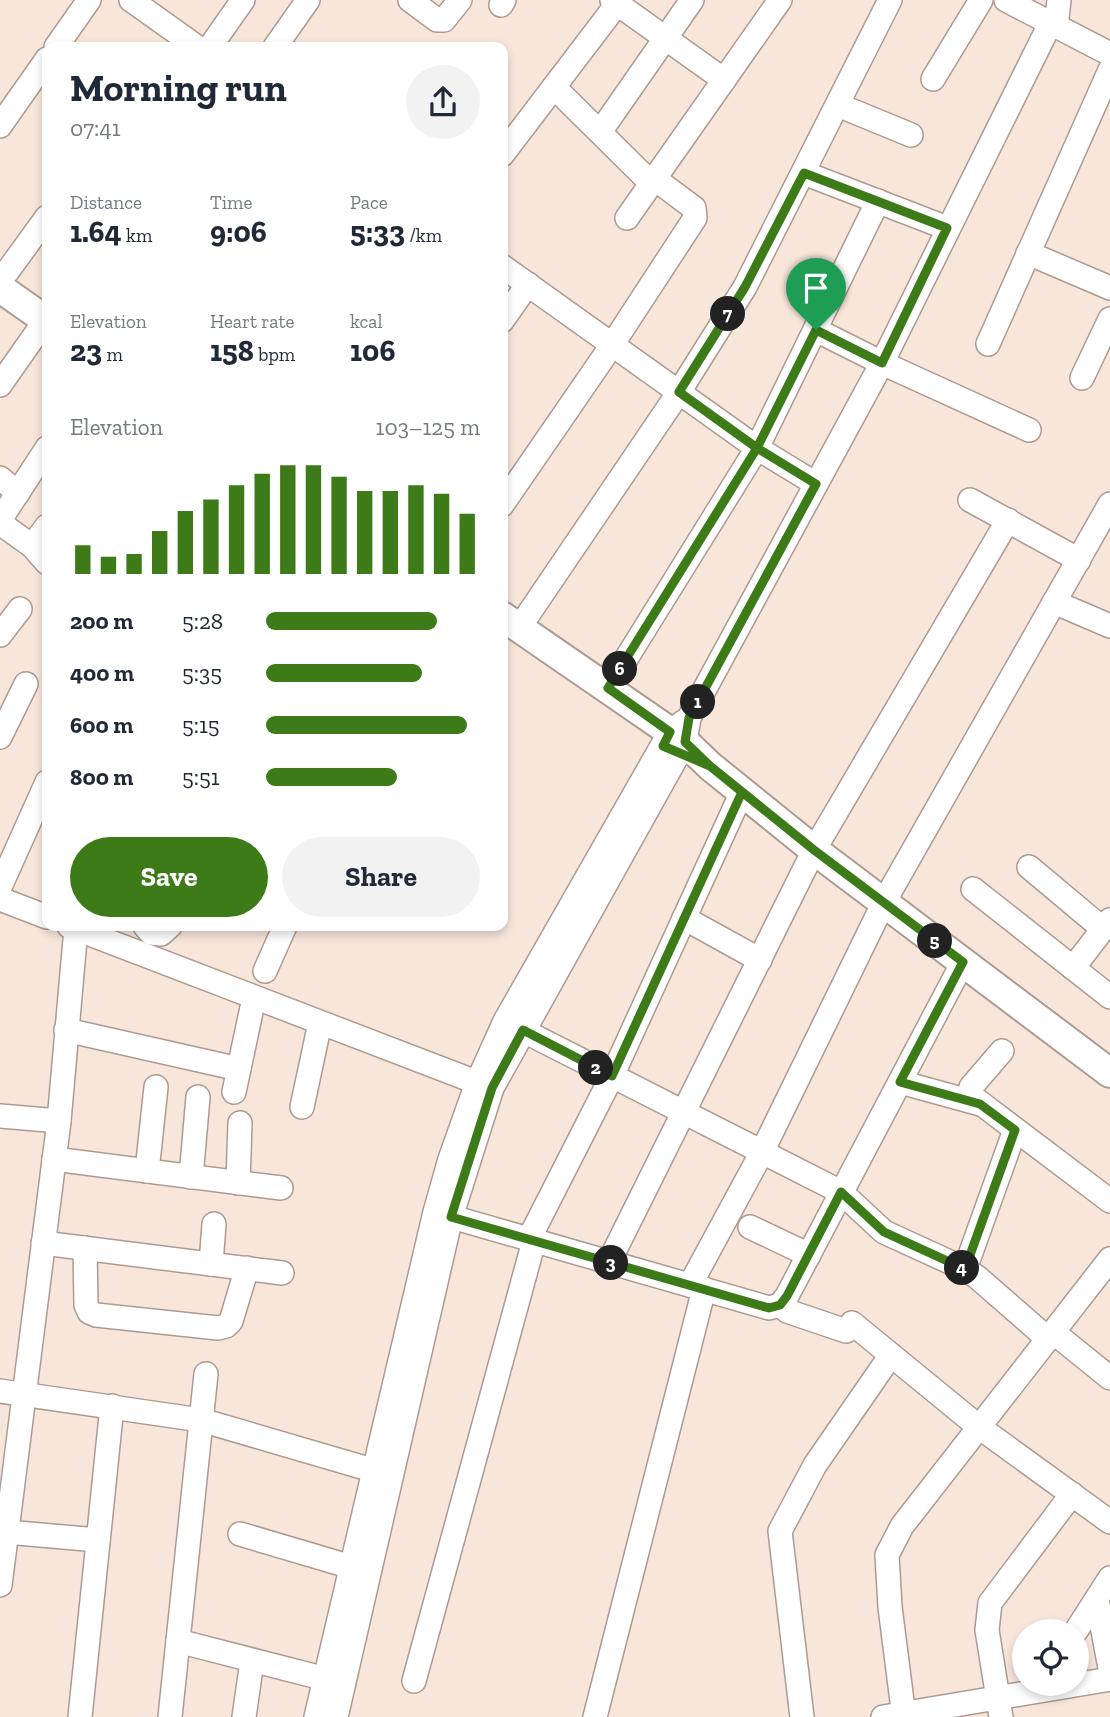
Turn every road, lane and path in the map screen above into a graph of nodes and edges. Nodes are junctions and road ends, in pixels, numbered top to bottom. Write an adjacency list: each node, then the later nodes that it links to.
1 (89, 0): 16 (street)
2 (243, 0): 18 (street)
3 (308, 0): 19 (street)
4 (410, 0): 5 (street)
5 (460, 0)
6 (692, 0): 15 (street)
7 (780, 0): 24 (street)
8 (890, 0): 26 (street)
9 (981, 0): 23 (street)
10 (1006, 0): 14 (street)
11 (1059, 0): 14 (street)
12 (134, 1): 17 (street)
13 (615, 2): 15 (street); 25 (street)
14 (1052, 26): 20 (street); 36 (street)
15 (665, 38): 24 (street); 28 (street)
16 (60, 42)
17 (181, 42)
18 (214, 42)
19 (279, 42)
20 (1110, 54)
21 (42, 66): 27 (street)
22 (1110, 70): 37 (street)
23 (933, 79)
24 (724, 80): 32 (street)
25 (554, 87): 28 (street); 30 (street)
26 (838, 106): 29 (street); 31 (street)
27 (0, 126)
28 (600, 132): 32 (street)
29 (911, 135)
30 (508, 147)
31 (804, 173): 33 (street); 52 (street)
32 (654, 181): 34 (street); 48 (street)
33 (878, 201): 36 (street); 46 (street)
34 (627, 218)
35 (42, 224): 39 (street)
36 (947, 228): 49 (street)
37 (1028, 253): 41 (street); 47 (street)
38 (508, 270): 40 (street)
39 (2, 276): 42 (main road)
40 (527, 284): 43 (street); 48 (street)
41 (1110, 288)
42 (42, 311)
43 (508, 312)
44 (1110, 318): 50 (street)
45 (42, 322): 51 (street)
46 (816, 330): 49 (street); 54 (street)
47 (988, 344)
48 (612, 345): 52 (street); 58 (street)
49 (882, 363): 53 (street); 56 (street)
50 (1082, 378)
51 (0, 385)
52 (679, 392): 54 (street); 70 (street)
53 (1029, 430)
54 (757, 448): 56 (street); 73 (street)
55 (42, 453): 57 (street)
56 (816, 484): 75 (street)
57 (9, 485): 62 (street)
58 (508, 496)
59 (970, 499): 61 (street)
60 (1107, 517): 66 (street)
61 (1007, 520): 66 (street); 78 (street)
62 (0, 521): 64 (street)
63 (42, 532): 64 (street)
64 (32, 545): 65 (street)
65 (42, 557)
66 (1079, 560): 67 (street)
67 (1054, 602): 69 (street); 83 (street)
68 (20, 609): 71 (street)
69 (1110, 626)
70 (508, 627): 73 (main road); 75 (main road)
71 (0, 635)
72 (26, 684): 74 (street)
73 (608, 688): 75 (main road)
74 (0, 737)
75 (677, 738): 76 (main road); 99 (street)
76 (742, 792): 78 (main road); 85 (street)
77 (42, 793): 80 (street)
78 (814, 850): 83 (main road); 92 (street)
79 (1029, 867): 86 (street)
80 (0, 887)
81 (973, 889): 94 (street)
82 (0, 899): 84 (street)
83 (884, 902): 93 (main road); 117 (street)
84 (42, 915)
85 (684, 918): 92 (street); 104 (street)
86 (1107, 924): 94 (street)
87 (82, 931): 100 (street)
88 (89, 931): 91 (street)
89 (158, 931): 91 (street)
90 (283, 931): 95 (street)
91 (150, 957): 97 (street)
92 (760, 961): 112 (street)
93 (963, 962): 103 (main road); 105 (street)
94 (1073, 968): 96 (street)
95 (265, 971)
96 (1110, 997)
97 (254, 998): 98 (street); 102 (street)
98 (320, 1023): 106 (street); 111 (street)
99 (514, 1025): 104 (street); 106 (street)
100 (66, 1030): 102 (street); 114 (street)
101 (1002, 1051): 110 (street)
102 (239, 1069): 108 (street)
103 (1110, 1073)
104 (612, 1076): 112 (street); 128 (street)
105 (900, 1082): 110 (street); 123 (street)
106 (485, 1086): 125 (street)
107 (156, 1087): 119 (street)
108 (234, 1092)
109 (198, 1097): 120 (street)
110 (980, 1104): 116 (street)
111 (302, 1107)
112 (685, 1113): 117 (street); 133 (street)
113 (0, 1116): 114 (street)
114 (59, 1121): 118 (street)
115 (240, 1123): 121 (street)
116 (1015, 1130): 124 (street); 136 (street)
117 (762, 1152): 123 (street); 138 (street)
118 (54, 1159): 119 (street); 129 (street)
119 (147, 1171): 120 (street)
120 (191, 1177): 121 (street)
121 (238, 1183): 122 (street)
122 (281, 1188)
123 (841, 1192): 131 (street); 136 (street)
124 (1110, 1201)
125 (443, 1215): 128 (street); 149 (street)
126 (214, 1224): 134 (street)
127 (750, 1227): 131 (street)
128 (532, 1240): 133 (street); 165 (street)
129 (43, 1242): 130 (street); 145 (street)
130 (85, 1248): 134 (street); 135 (street)
131 (809, 1255): 139 (street)
132 (1110, 1259): 140 (street)
133 (609, 1262): 138 (street)
134 (211, 1264): 135 (street)
135 (247, 1268): 137 (street)
136 (965, 1269): 140 (street)
137 (282, 1273)
138 (697, 1287): 139 (street); 173 (street)
139 (780, 1305): 141 (street)
140 (1050, 1335): 143 (street); 148 (street)
141 (891, 1355): 148 (street); 174 (street)
142 (206, 1374): 147 (street)
143 (1110, 1378)
144 (0, 1391): 145 (street)
145 (23, 1393): 146 (street); 152 (street)
146 (112, 1406): 147 (street); 154 (street)
147 (201, 1420): 149 (street); 160 (street)
148 (979, 1427): 150 (street); 167 (street)
149 (383, 1473): 155 (street)
150 (1072, 1494): 151 (street); 166 (street)
151 (1110, 1522)
152 (6, 1532): 154 (street); 157 (street)
153 (240, 1534): 155 (street)
154 (98, 1540): 168 (street)
155 (360, 1570): 163 (street); 172 (street)
156 (1110, 1577): 158 (street)
157 (0, 1585)
158 (1097, 1599): 159 (street); 162 (street)
159 (1084, 1619)
160 (178, 1641): 161 (street); 169 (street)
161 (252, 1661): 163 (street); 170 (street)
162 (1110, 1668)
163 (326, 1679): 171 (street)
164 (1110, 1679): 166 (street)
165 (414, 1681)
166 (1000, 1707): 167 (street)
167 (897, 1716)
168 (80, 1717)
169 (170, 1717)
170 (244, 1717)
171 (316, 1717)
172 (335, 1717)
173 (595, 1717)
174 (802, 1717)

